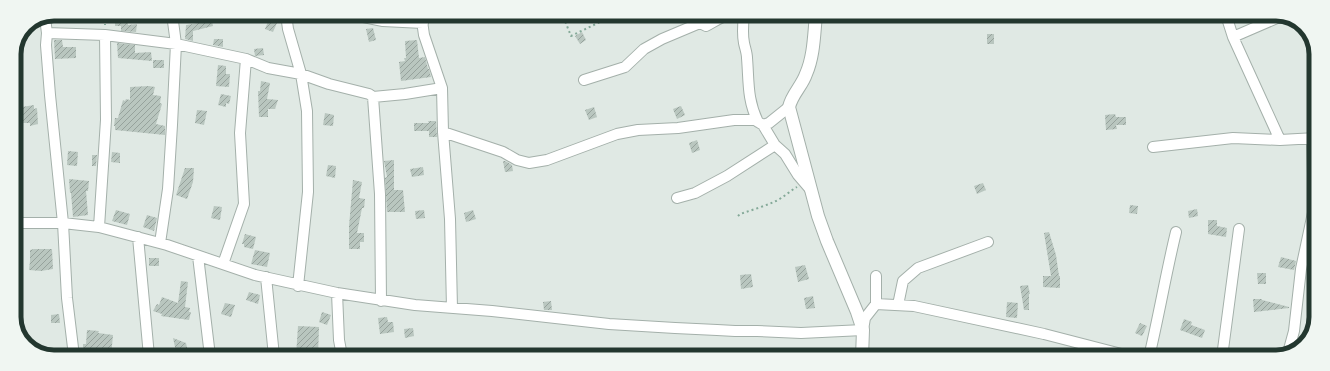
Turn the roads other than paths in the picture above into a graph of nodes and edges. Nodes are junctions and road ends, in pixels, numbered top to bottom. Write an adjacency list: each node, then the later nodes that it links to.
1 (173, 21): 13 (street)
2 (287, 21): 15 (street)
3 (422, 21): 17 (street)
4 (716, 21): 16 (street)
5 (744, 21): 20 (street)
6 (816, 21): 19 (street)
7 (1228, 21): 12 (street)
8 (1270, 21): 12 (street)
9 (46, 22): 10 (street)
10 (47, 32): 11 (street); 29 (street)
11 (105, 35): 13 (street); 30 (street)
12 (1233, 37): 23 (street)
13 (176, 44): 14 (street); 36 (street)
14 (246, 60): 15 (street); 38 (street)
15 (300, 74): 18 (street); 41 (street)
16 (584, 80)
17 (442, 88): 18 (street); 21 (street)
18 (373, 97): 43 (street)
19 (789, 107): 20 (street); 26 (street)
20 (761, 124): 21 (street); 24 (street)
21 (443, 132): 46 (street)
22 (1309, 138): 23 (street)
23 (1280, 140): 25 (street)
24 (775, 145): 26 (street); 27 (street)
25 (1153, 147)
26 (810, 189): 47 (street)
27 (678, 198)
28 (21, 223): 29 (street)
29 (63, 223): 30 (street); 50 (street)
30 (99, 227): 34 (street)
31 (1239, 229): 59 (street)
32 (1309, 231): 49 (street)
33 (1176, 232): 58 (street)
34 (138, 237): 36 (street); 51 (street)
35 (988, 242): 45 (street)
36 (160, 244): 37 (street)
37 (198, 256): 38 (street); 52 (street)
38 (223, 264): 40 (street)
39 (876, 276): 44 (street)
40 (266, 278): 41 (street); 53 (street)
41 (298, 286): 42 (street)
42 (337, 293): 43 (street); 54 (street)
43 (382, 301): 46 (street)
44 (876, 304): 45 (street); 47 (street)
45 (898, 305): 48 (street)
46 (452, 308): 47 (street)
47 (863, 330): 55 (street)
48 (1094, 347): 56 (street); 57 (street)
49 (1290, 347)
50 (73, 350)
51 (148, 350)
52 (209, 350)
53 (273, 350)
54 (341, 350)
55 (862, 350)
56 (1093, 350)
57 (1106, 350)
58 (1151, 350)
59 (1223, 350)

